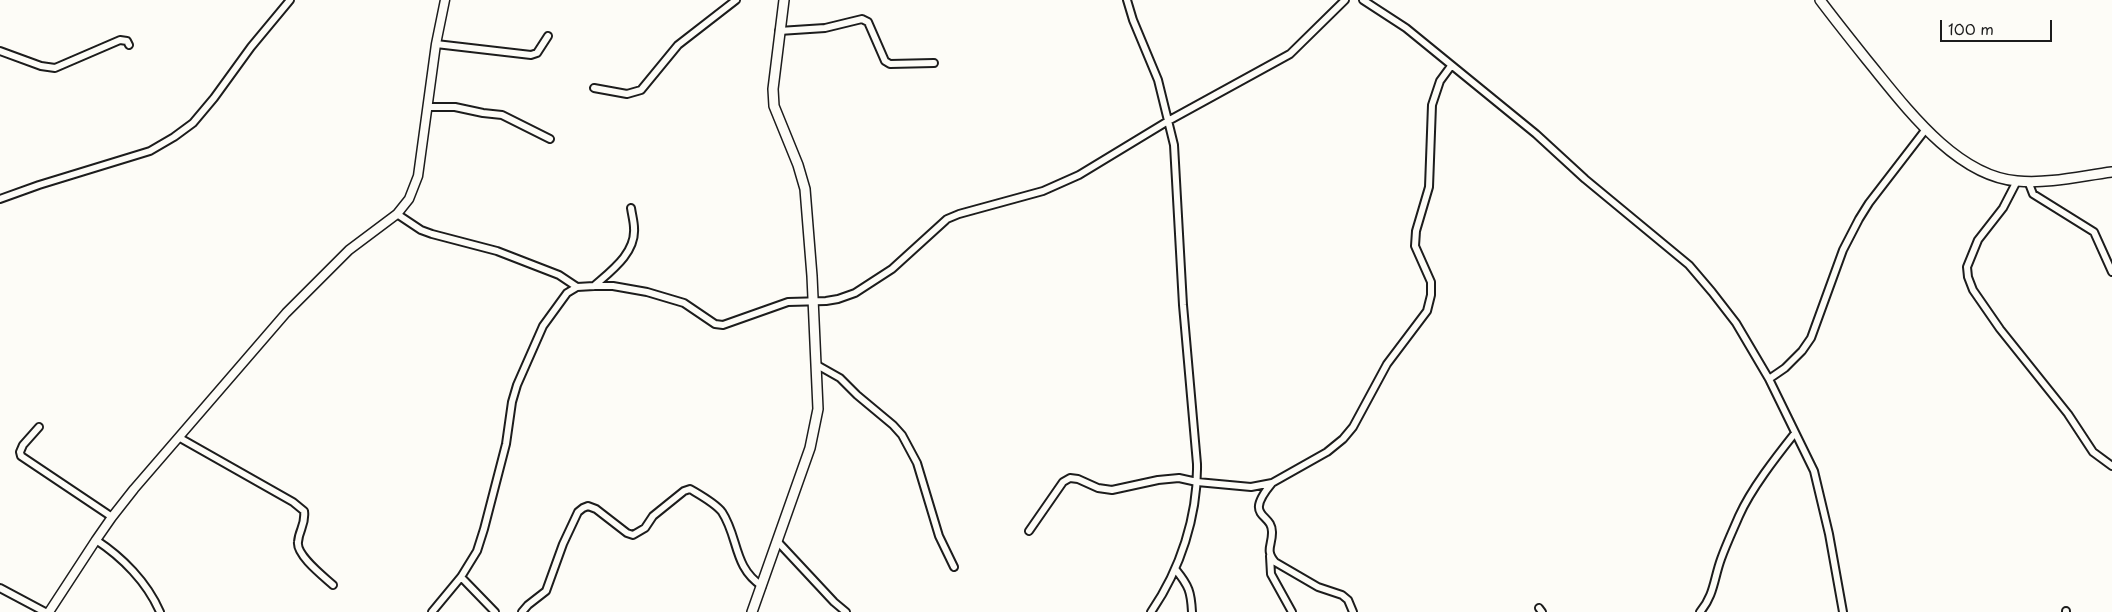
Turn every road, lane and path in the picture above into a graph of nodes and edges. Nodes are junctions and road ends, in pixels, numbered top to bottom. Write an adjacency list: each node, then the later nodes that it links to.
1 (290, 0): 24 (street)
2 (445, 0): 11 (street)
3 (736, 0): 16 (street)
4 (784, 0): 9 (main road)
5 (1127, 0): 18 (street)
6 (1346, 0): 18 (street)
7 (1363, 0): 15 (street)
8 (1820, 0): 19 (main road)
9 (779, 31): 14 (street); 30 (main road)
10 (548, 36): 11 (street)
11 (436, 44): 17 (street)
12 (129, 45): 13 (street)
13 (0, 51)
14 (934, 63)
15 (1451, 66): 32 (street); 38 (street)
16 (594, 88)
17 (428, 106): 20 (street); 26 (street)
18 (1168, 121): 30 (street); 37 (street)
19 (1926, 129): 22 (main road); 32 (street)
20 (550, 139)
21 (2112, 172): 23 (main road)
22 (2017, 181): 23 (main road); 36 (street)
23 (2028, 181): 27 (street)
24 (0, 199)
25 (631, 208): 28 (street)
26 (397, 214): 29 (street); 35 (street)
27 (2112, 272)
28 (594, 286): 29 (street); 30 (street)
29 (577, 287): 46 (street)
30 (814, 302): 31 (main road)
31 (818, 365): 42 (main road); 44 (street)
32 (1769, 379): 34 (street)
33 (39, 427): 39 (street)
34 (1795, 433): 61 (street); 62 (street)
35 (180, 438): 39 (street); 47 (street)
36 (2112, 466)
37 (1197, 482): 38 (street); 40 (street); 45 (street)
38 (1272, 483): 43 (street)
39 (112, 517): 41 (street)
40 (1029, 531)
41 (96, 540): 50 (street); 51 (street)
42 (778, 542): 48 (main road); 56 (street)
43 (1270, 556): 59 (street); 60 (street)
44 (954, 567)
45 (1176, 570): 57 (street); 58 (street)
46 (461, 577): 52 (street); 53 (street)
47 (333, 585)
48 (762, 586): 54 (street); 55 (main road)
49 (0, 588): 50 (street)
50 (47, 612)
51 (160, 612)
52 (432, 612)
53 (495, 612)
54 (522, 612)
55 (752, 612)
56 (846, 612)
57 (1151, 612)
58 (1192, 612)
59 (1292, 612)
60 (1353, 612)
61 (1700, 612)
62 (1843, 612)

